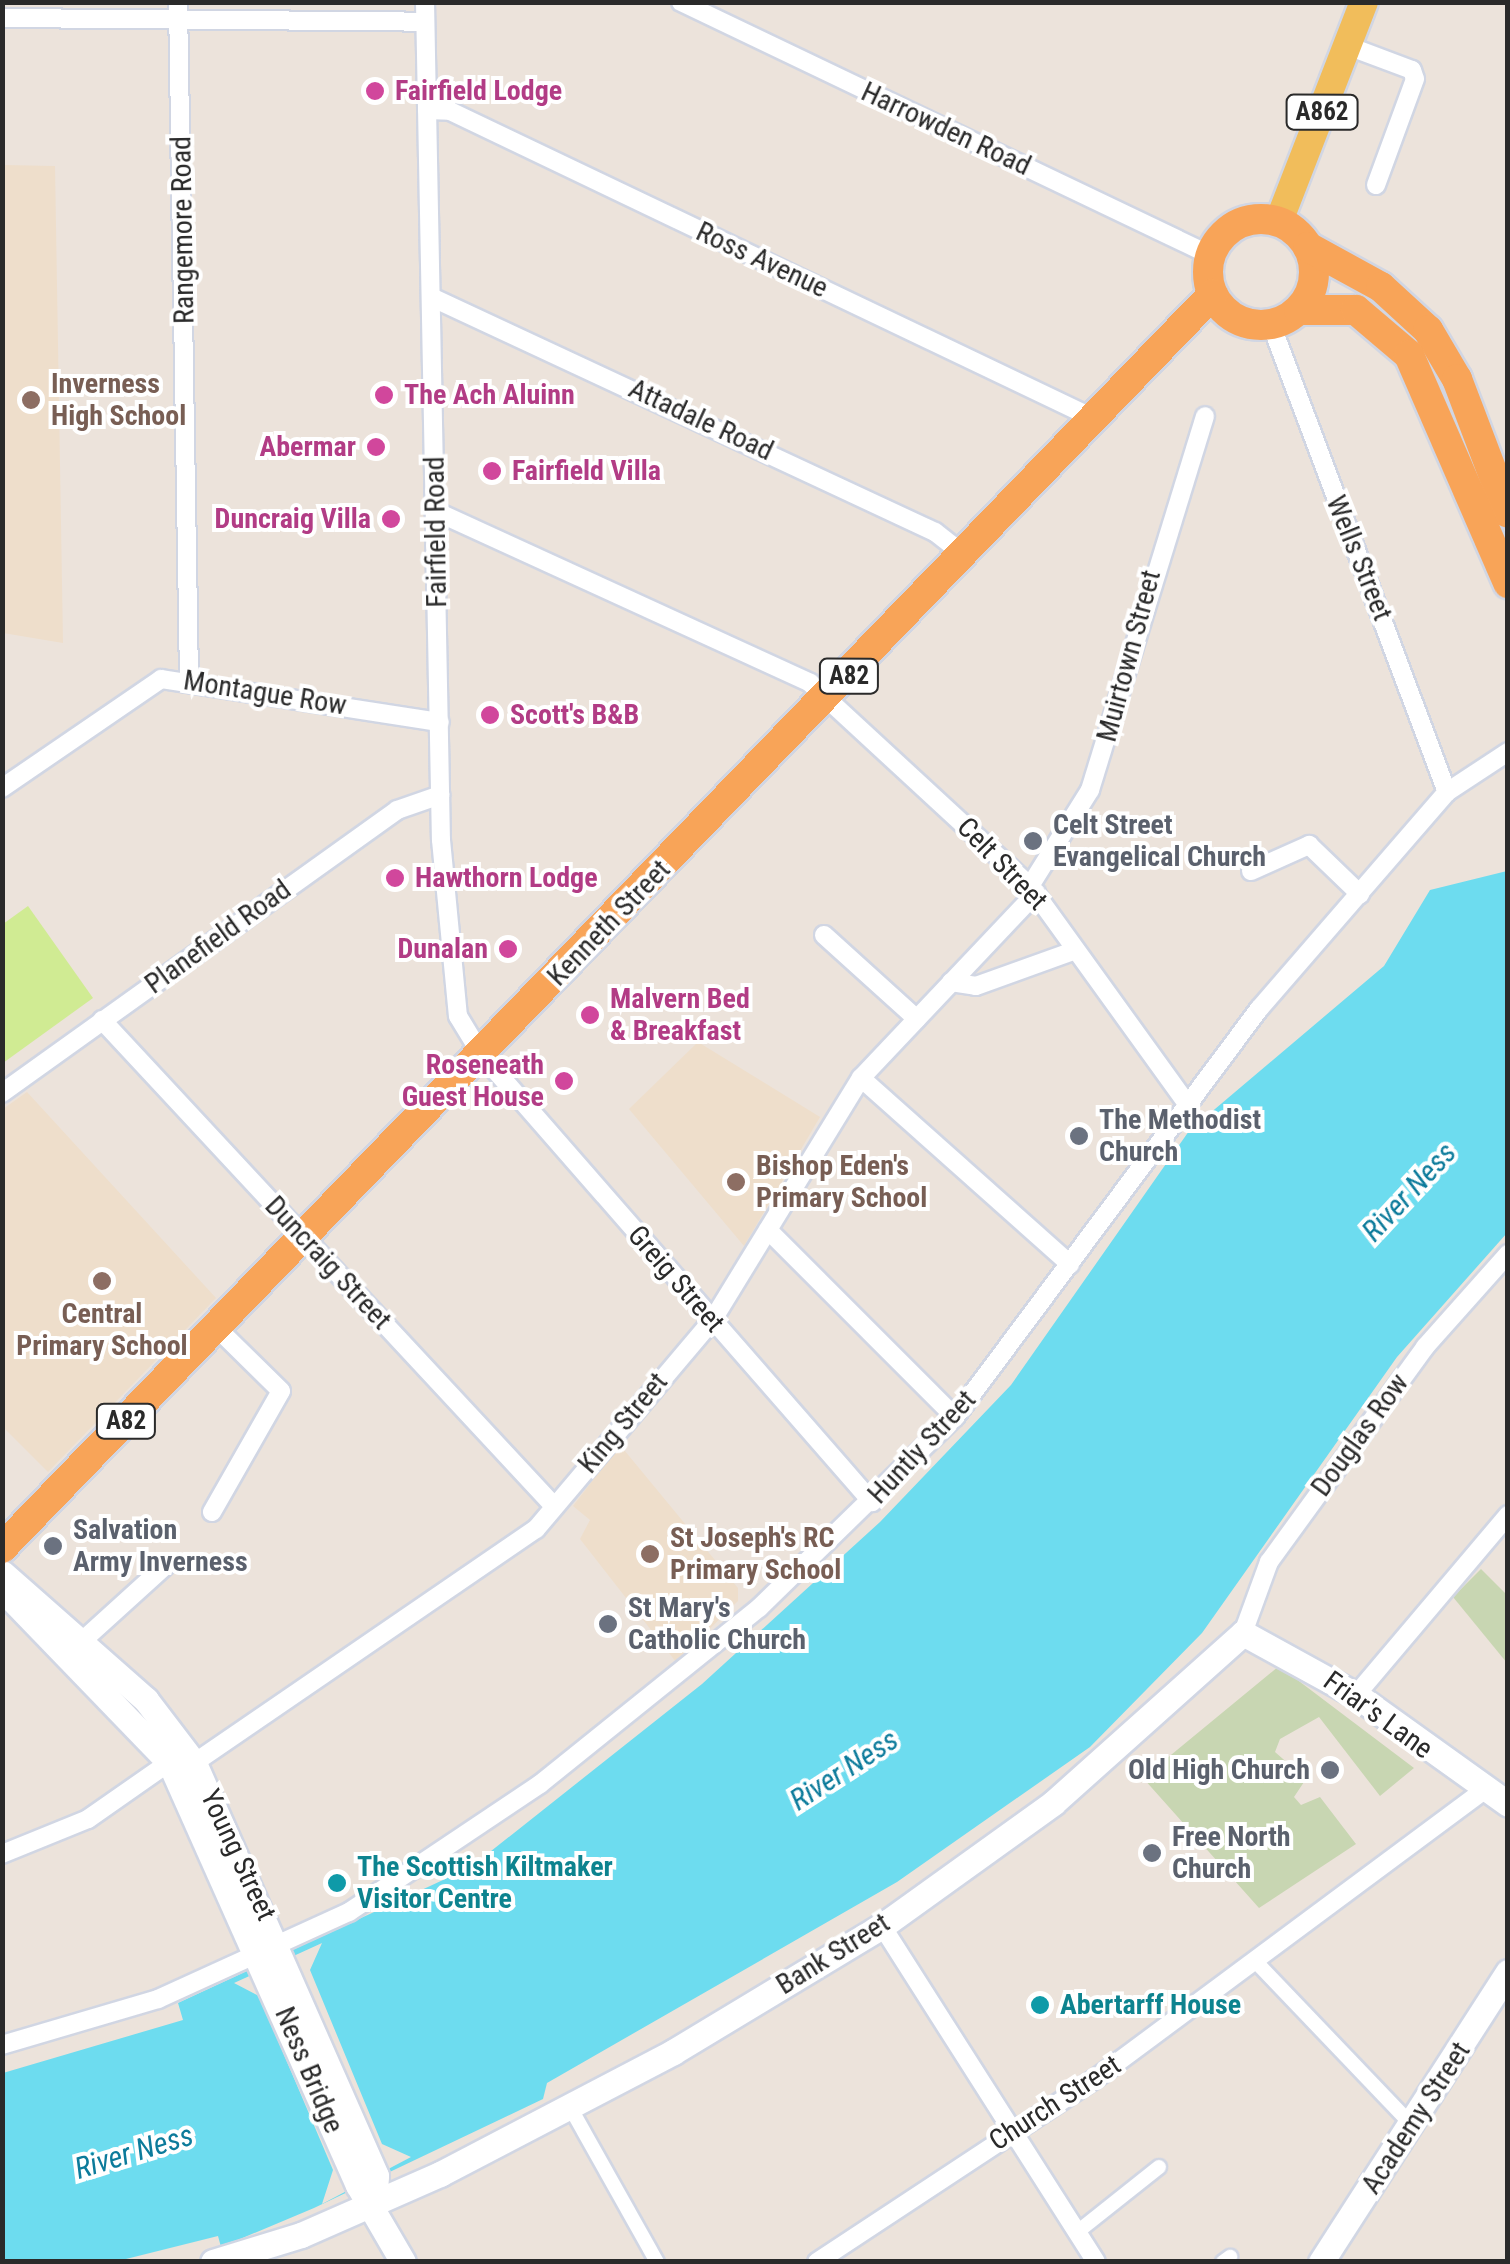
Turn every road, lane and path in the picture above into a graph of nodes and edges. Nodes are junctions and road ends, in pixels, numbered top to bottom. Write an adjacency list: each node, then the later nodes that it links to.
1 (424, 2): 6 (street, Fairfield Road)
2 (681, 2): 12 (street, Harrowden Road)
3 (1364, 2): 7 (main road, A862)
4 (178, 12): 5 (street); 6 (street); 23 (street, Rangemore Road)
5 (2, 18)
6 (425, 22): 8 (street, Fairfield Road)
7 (1348, 46): 9 (street); 10 (main road, A862)
8 (427, 110): 14 (street, Fairfield Road); 18 (street, Ross Avenue)
9 (1376, 185)
10 (1278, 221): 11 (highway); 12 (highway)
11 (1308, 247): 15 (highway); 20 (highway)
12 (1210, 255): 13 (highway)
13 (1213, 294): 16 (highway); 18 (highway, Kenneth Street / A82)
14 (431, 298): 19 (street, Fairfield Road); 21 (street, Attadale Road)
15 (1299, 310): 16 (highway); 22 (highway)
16 (1271, 324): 28 (street, Wells Street)
17 (1206, 416): 31 (street, Muirtown Street)
18 (1095, 419): 21 (highway, Kenneth Street / A82)
19 (435, 511): 24 (street, Celt Street); 25 (street, Fairfield Road)
20 (1508, 512)
21 (964, 555): 24 (highway, Kenneth Street / A82)
22 (1508, 583)
23 (189, 678): 25 (street, Montague Row); 27 (street, Montague Row)
24 (828, 698): 31 (street, Celt Street); 38 (highway, Kenneth Street / A82)
25 (440, 722): 29 (street, Fairfield Road)
26 (1508, 752): 28 (street, Huntly Street)
27 (2, 788)
28 (1447, 792): 32 (street, Huntly Street)
29 (440, 795): 36 (street, Planefield Road); 38 (street, Fairfield Road)
30 (1251, 871): 32 (street)
31 (1033, 889): 34 (street, Celt Street); 35 (street, Muirtown Street)
32 (1360, 894): 41 (street, Huntly Street)
33 (824, 935): 37 (street)
34 (1076, 950): 35 (street); 41 (street, Celt Street)
35 (951, 982): 37 (street, King Street)
36 (102, 1020): 40 (street, Planefield Road); 43 (street, Duncraig Street)
37 (916, 1020): 39 (street, King Street)
38 (481, 1054): 43 (highway, Kenneth Street / A82); 46 (street, Greig Street)
39 (861, 1078): 42 (street, King Street); 45 (street)
40 (2, 1093)
41 (1185, 1101): 45 (street, Huntly Street)
42 (768, 1230): 46 (street, King Street); 48 (street)
43 (304, 1238): 47 (highway, Kenneth Street / A82); 50 (street, Duncraig Street)
44 (1508, 1254): 57 (street, Douglas Row)
45 (1070, 1264): 48 (street, Huntly Street)
46 (712, 1321): 49 (street, Greig Street); 50 (street, King Street)
47 (217, 1328): 51 (street); 53 (highway, Kenneth Street / A82)
48 (955, 1417): 49 (street, Huntly Street)
49 (872, 1502): 64 (street, Huntly Street)
50 (554, 1506): 60 (street, King Street)
51 (212, 1512)
52 (1508, 1515): 59 (street)
53 (2, 1548)
54 (164, 1566): 58 (street)
55 (2, 1573): 58 (main road)
56 (2, 1590): 60 (main road)
57 (1243, 1633): 59 (main road, Friar's Lane); 63 (main road, Bank Street)
58 (80, 1643): 60 (main road)
59 (1356, 1694): 61 (main road, Friar's Lane)
60 (181, 1763): 62 (street, King Street); 64 (main road, Young Street)
61 (1500, 1800): 65 (street, Church Street)
62 (2, 1854)
63 (882, 1926): 68 (main road, Bank Street); 70 (street)
64 (273, 1958): 67 (street, Huntly Street); 72 (main road, Ness Bridge)
65 (1256, 1963): 69 (street); 70 (street, Church Street)
66 (1508, 1972): 69 (main road, Academy Street)
67 (2, 2045)
68 (570, 2107): 72 (main road, Bank Street); 77 (street)
69 (1414, 2126): 74 (main road, Academy Street)
70 (1008, 2135): 73 (street); 78 (street, Church Street)
71 (1159, 2167): 73 (street)
72 (369, 2189): 75 (main road, Bank Street); 76 (main road, Ness Bridge)
73 (1076, 2233): 79 (street)
74 (1330, 2258)
75 (213, 2262)
76 (403, 2262)
77 (657, 2262)
78 (817, 2262)
79 (1096, 2262)

